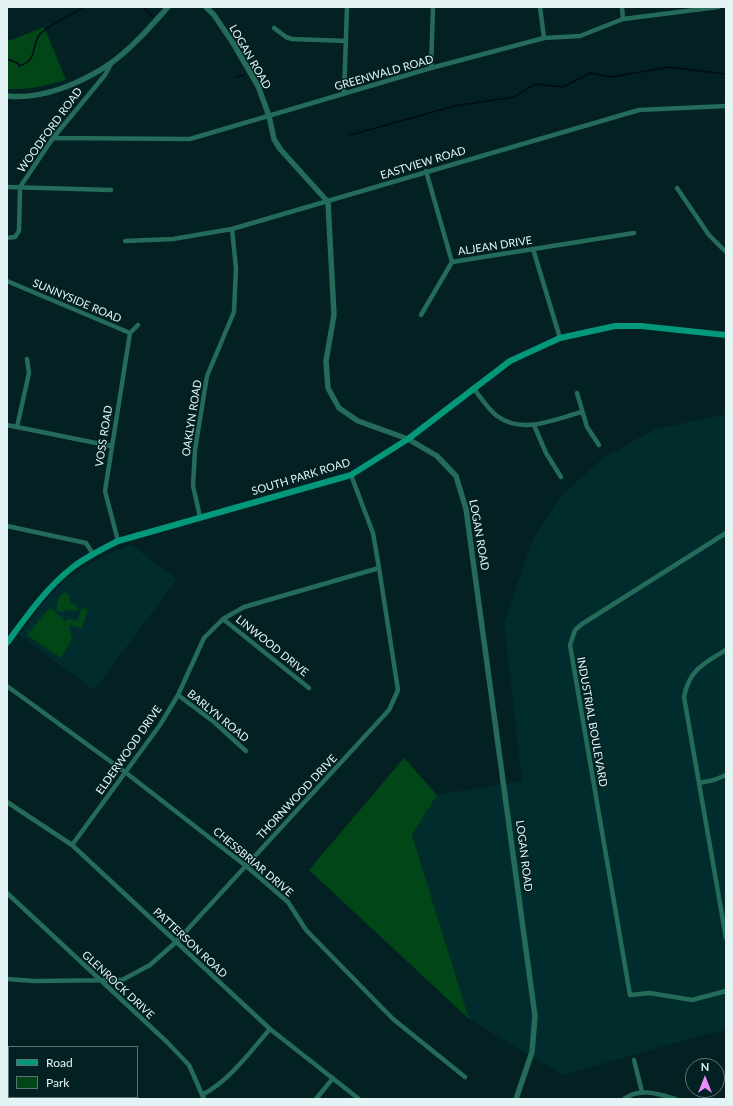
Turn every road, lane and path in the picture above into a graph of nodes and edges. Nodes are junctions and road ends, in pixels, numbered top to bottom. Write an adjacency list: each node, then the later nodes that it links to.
1 (168, 7): 12 (street)
2 (206, 7): 17 (street, LOGAN ROAD)
3 (347, 7): 11 (street)
4 (433, 7): 13 (street)
5 (540, 7): 10 (street)
6 (622, 7): 8 (street)
7 (718, 7): 8 (street, GREENWALD ROAD)
8 (623, 19): 10 (street, GREENWALD ROAD)
9 (274, 28): 11 (street)
10 (544, 38): 13 (street, GREENWALD ROAD)
11 (346, 41): 14 (street)
12 (111, 63): 15 (street); 18 (street, WOODFORD ROAD)
13 (431, 68): 14 (street, GREENWALD ROAD)
14 (344, 94): 17 (street, GREENWALD ROAD)
15 (7, 96)
16 (726, 106): 19 (street, EASTVIEW ROAD)
17 (269, 116): 18 (street, GREENWALD ROAD); 24 (street, LOGAN ROAD)
18 (53, 138): 21 (street, WOODFORD ROAD)
19 (426, 171): 24 (street, EASTVIEW ROAD); 31 (street, ALJEAN DRIVE)
20 (7, 187): 21 (street)
21 (20, 187): 23 (street); 27 (street, WOODFORD ROAD)
22 (677, 188): 30 (street)
23 (111, 190)
24 (328, 202): 25 (street, EASTVIEW ROAD); 45 (street, LOGAN ROAD)
25 (232, 229): 28 (street, EASTVIEW ROAD); 50 (street, OAKLYN ROAD)
26 (634, 233): 29 (street, ALJEAN DRIVE)
27 (7, 238)
28 (126, 241)
29 (534, 249): 31 (street, ALJEAN DRIVE); 37 (street)
30 (726, 252)
31 (452, 262): 33 (street)
32 (7, 281): 35 (street, SUNNYSIDE ROAD)
33 (421, 315)
34 (138, 326): 35 (street, SUNNYSIDE ROAD)
35 (130, 333): 47 (street, VOSS ROAD)
36 (726, 335): 37 (main road, SOUTH PARK ROAD)
37 (560, 338): 39 (main road, SOUTH PARK ROAD)
38 (27, 358): 44 (street)
39 (473, 388): 43 (street); 45 (main road, SOUTH PARK ROAD)
40 (577, 393): 41 (street)
41 (582, 412): 43 (street); 46 (street)
42 (7, 425): 44 (street)
43 (534, 425): 49 (street)
44 (17, 427): 47 (street)
45 (408, 439): 48 (main road, SOUTH PARK ROAD); 83 (street, LOGAN ROAD)
46 (599, 445)
47 (111, 446): 53 (street, VOSS ROAD)
48 (351, 475): 50 (main road, SOUTH PARK ROAD); 55 (street, THORNWOOD DRIVE)
49 (561, 477)
50 (200, 517): 53 (main road, SOUTH PARK ROAD)
51 (7, 526): 54 (street)
52 (726, 533): 74 (street, INDUSTRIAL BOULEVARD)
53 (118, 542): 54 (main road, SOUTH PARK ROAD)
54 (93, 554): 57 (main road, SOUTH PARK ROAD)
55 (379, 568): 56 (street, ELDERWOOD DRIVE); 68 (street, THORNWOOD DRIVE)
56 (223, 619): 60 (street, LINWOOD DRIVE); 61 (street, ELDERWOOD DRIVE)
57 (7, 644)
58 (726, 650): 65 (street)
59 (7, 686): 63 (street, CHESSBRIAR DRIVE)
60 (309, 688)
61 (178, 695): 62 (street, BARLYN ROAD); 63 (street, ELDERWOOD DRIVE)
62 (246, 751)
63 (125, 772): 67 (street, ELDERWOOD DRIVE); 68 (street, CHESSBRIAR DRIVE)
64 (726, 775): 65 (street)
65 (699, 783): 70 (street)
66 (7, 802): 67 (street, PATTERSON ROAD)
67 (72, 845): 71 (street, PATTERSON ROAD)
68 (246, 866): 71 (street, THORNWOOD DRIVE); 77 (street, CHESSBRIAR DRIVE)
69 (7, 893): 73 (street, GLENROCK DRIVE)
70 (726, 938)
71 (176, 942): 73 (street, THORNWOOD DRIVE); 75 (street, PATTERSON ROAD)
72 (7, 979): 73 (street, THORNWOOD DRIVE)
73 (98, 979): 80 (street, GLENROCK DRIVE)
74 (726, 991)
75 (270, 1029): 78 (street, PATTERSON ROAD); 80 (street)
76 (634, 1060): 79 (street)
77 (464, 1077)
78 (332, 1078): 81 (street); 82 (street, PATTERSON ROAD)
79 (642, 1092): 84 (street); 85 (street)
80 (203, 1097)
81 (316, 1099)
82 (360, 1099)
83 (516, 1099)
84 (624, 1099)
85 (675, 1099)

